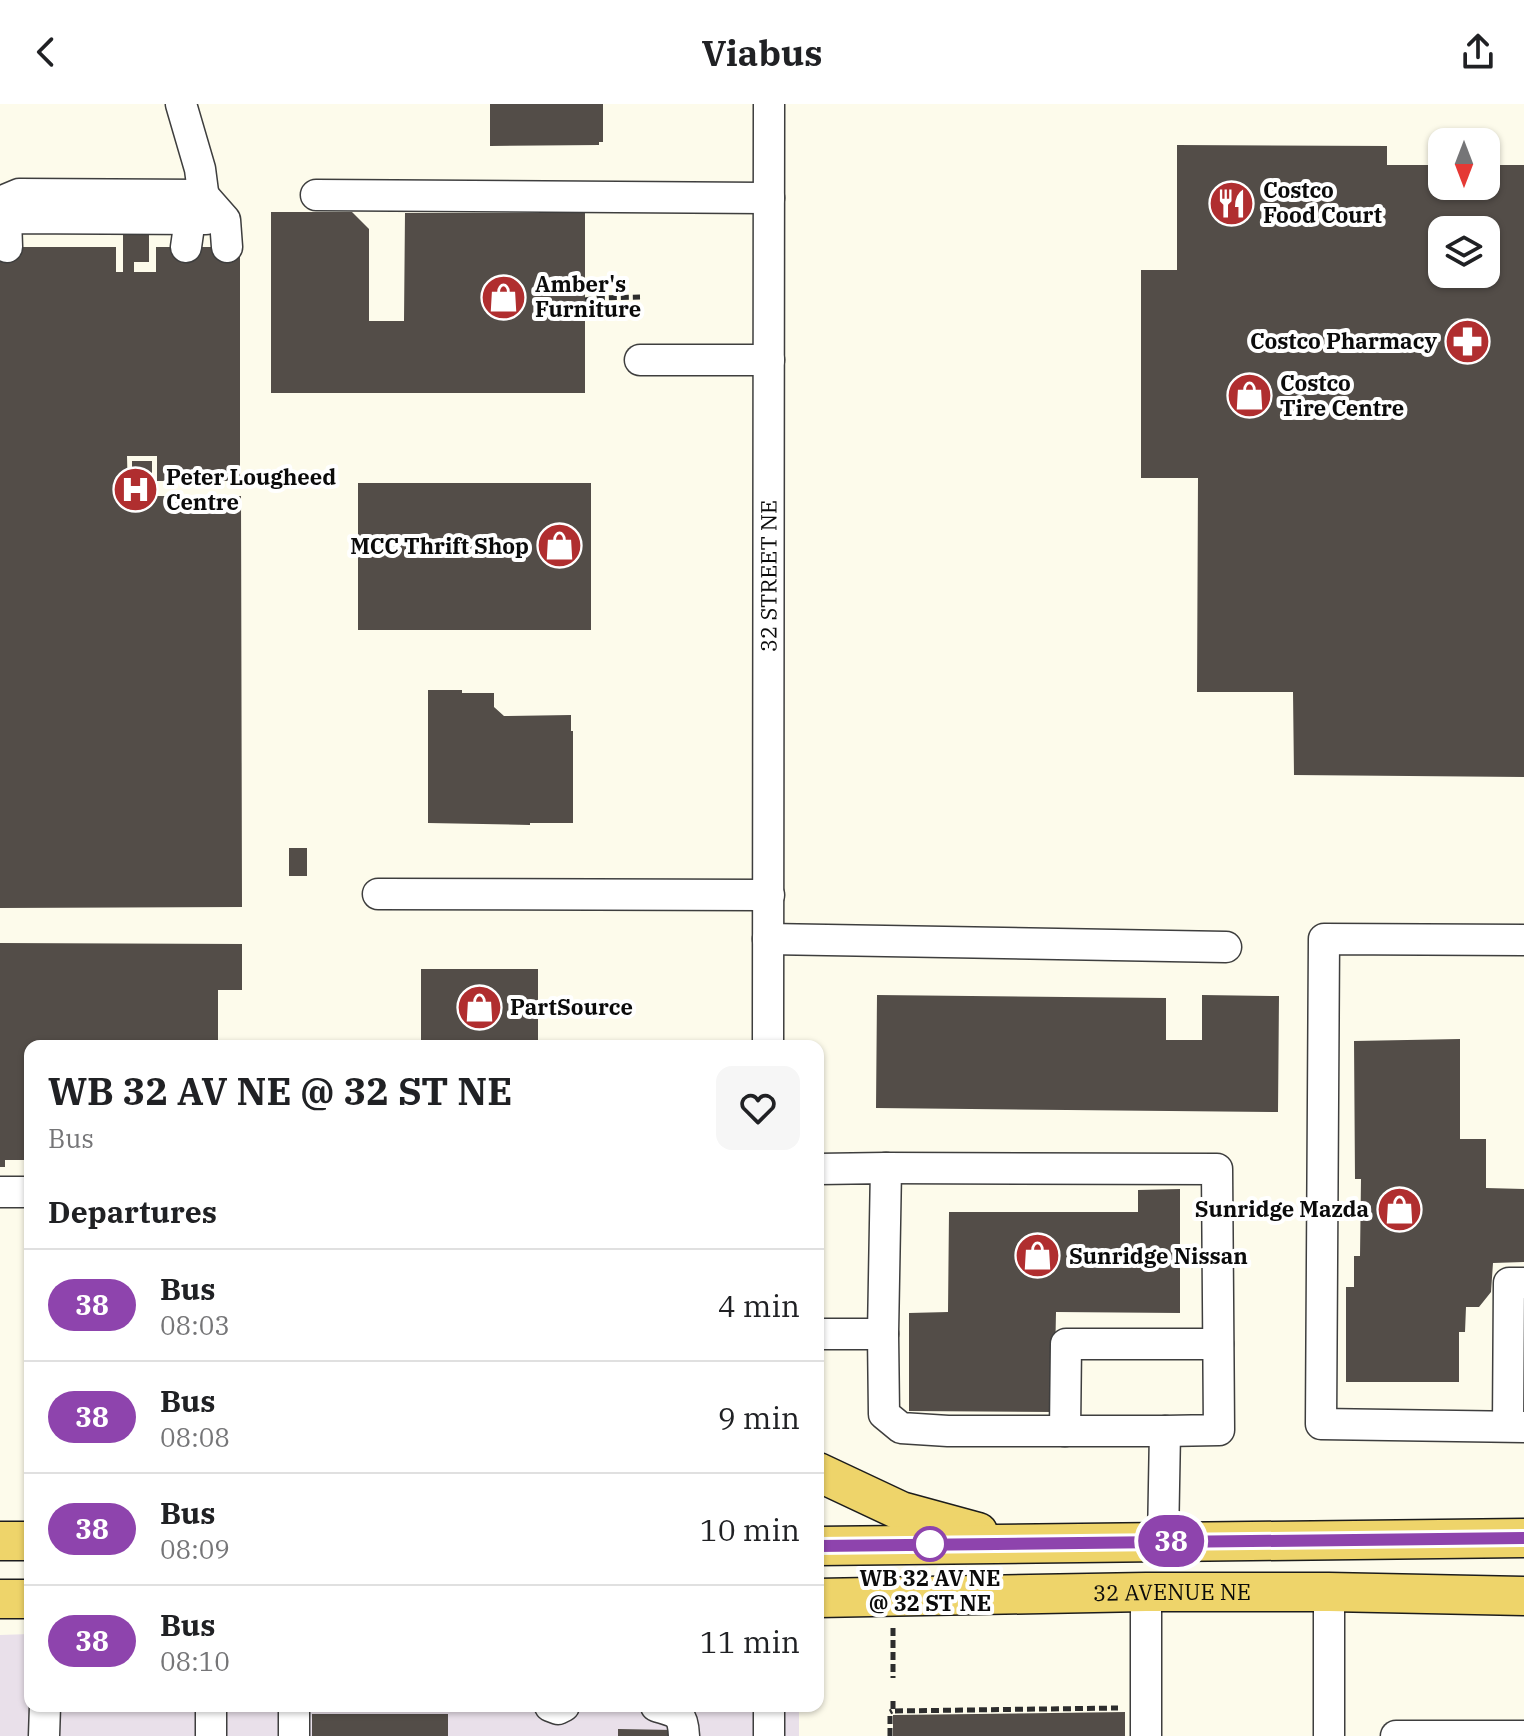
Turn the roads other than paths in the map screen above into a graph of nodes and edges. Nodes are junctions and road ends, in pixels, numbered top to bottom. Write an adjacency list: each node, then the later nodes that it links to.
1 (181, 104): 6 (street)
2 (769, 104): 4 (street, 32 STREET NE)
3 (316, 195): 4 (street)
4 (769, 198): 9 (street, 32 STREET NE)
5 (0, 202): 6 (street)
6 (203, 229): 7 (street)
7 (7, 247)
8 (640, 360): 9 (street)
9 (769, 360): 11 (street, 32 STREET NE)
10 (378, 894): 11 (street)
11 (769, 895): 12 (street, 32 STREET NE)
12 (768, 939): 14 (street); 15 (street, 32 STREET NE)
13 (1524, 940): 24 (street)
14 (1226, 947)
15 (768, 1040)
16 (886, 1168): 17 (street); 22 (street); 23 (street)
17 (824, 1169)
18 (0, 1192): 19 (street)
19 (24, 1192)
20 (1524, 1283): 24 (street)
21 (824, 1334): 22 (street)
22 (883, 1334): 25 (street)
23 (1218, 1344): 25 (street); 26 (street)
24 (1516, 1427)
25 (1065, 1431): 26 (street)
26 (1165, 1431): 31 (street)
27 (824, 1476): 32 (main road)
28 (1524, 1538): 31 (main road)
29 (0, 1541): 30 (main road)
30 (24, 1541)
31 (1163, 1541): 32 (main road)
32 (1020, 1543): 33 (main road)
33 (824, 1546)
34 (1146, 1592): 35 (main road, 32 AVENUE NE); 37 (main road, 32 AVENUE NE); 50 (street)
35 (1329, 1592): 36 (main road, 32 AVENUE NE); 51 (street)
36 (1524, 1596)
37 (824, 1598)
38 (0, 1599): 39 (main road)
39 (24, 1599)
40 (45, 1712): 45 (street)
41 (211, 1712): 46 (street)
42 (294, 1712): 47 (street)
43 (676, 1712): 48 (street)
44 (769, 1712): 49 (street)
45 (44, 1736)
46 (211, 1736)
47 (294, 1736)
48 (684, 1736)
49 (769, 1736)
50 (1146, 1736)
51 (1329, 1736)
52 (1396, 1736): 53 (street)
53 (1524, 1736)

